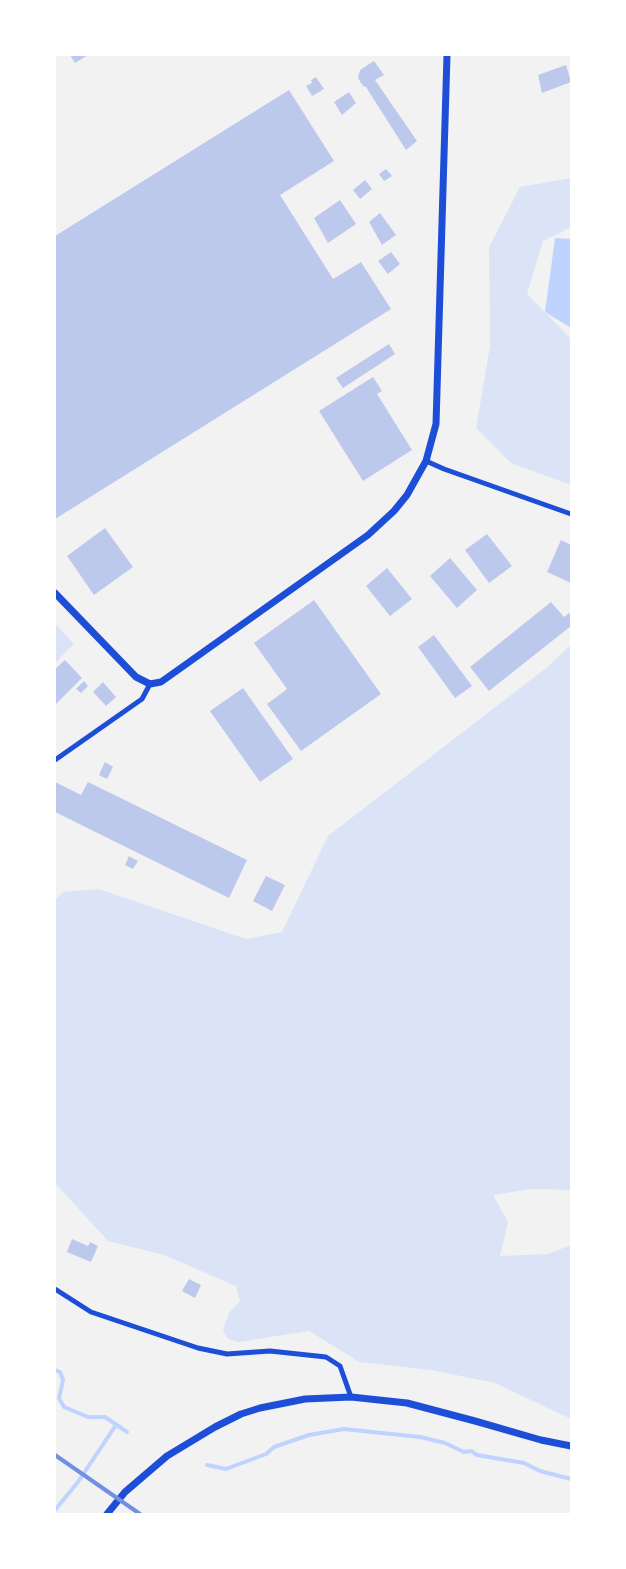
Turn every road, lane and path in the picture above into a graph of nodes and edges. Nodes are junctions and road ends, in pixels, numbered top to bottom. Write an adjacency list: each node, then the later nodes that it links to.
1 (448, 55): 2 (street)
2 (426, 461): 3 (street); 5 (street)
3 (571, 514)
4 (55, 593): 5 (street)
5 (150, 684): 6 (street)
6 (55, 760)
7 (55, 1289): 8 (street)
8 (351, 1397): 9 (street); 10 (street)
9 (571, 1446)
10 (107, 1514)

